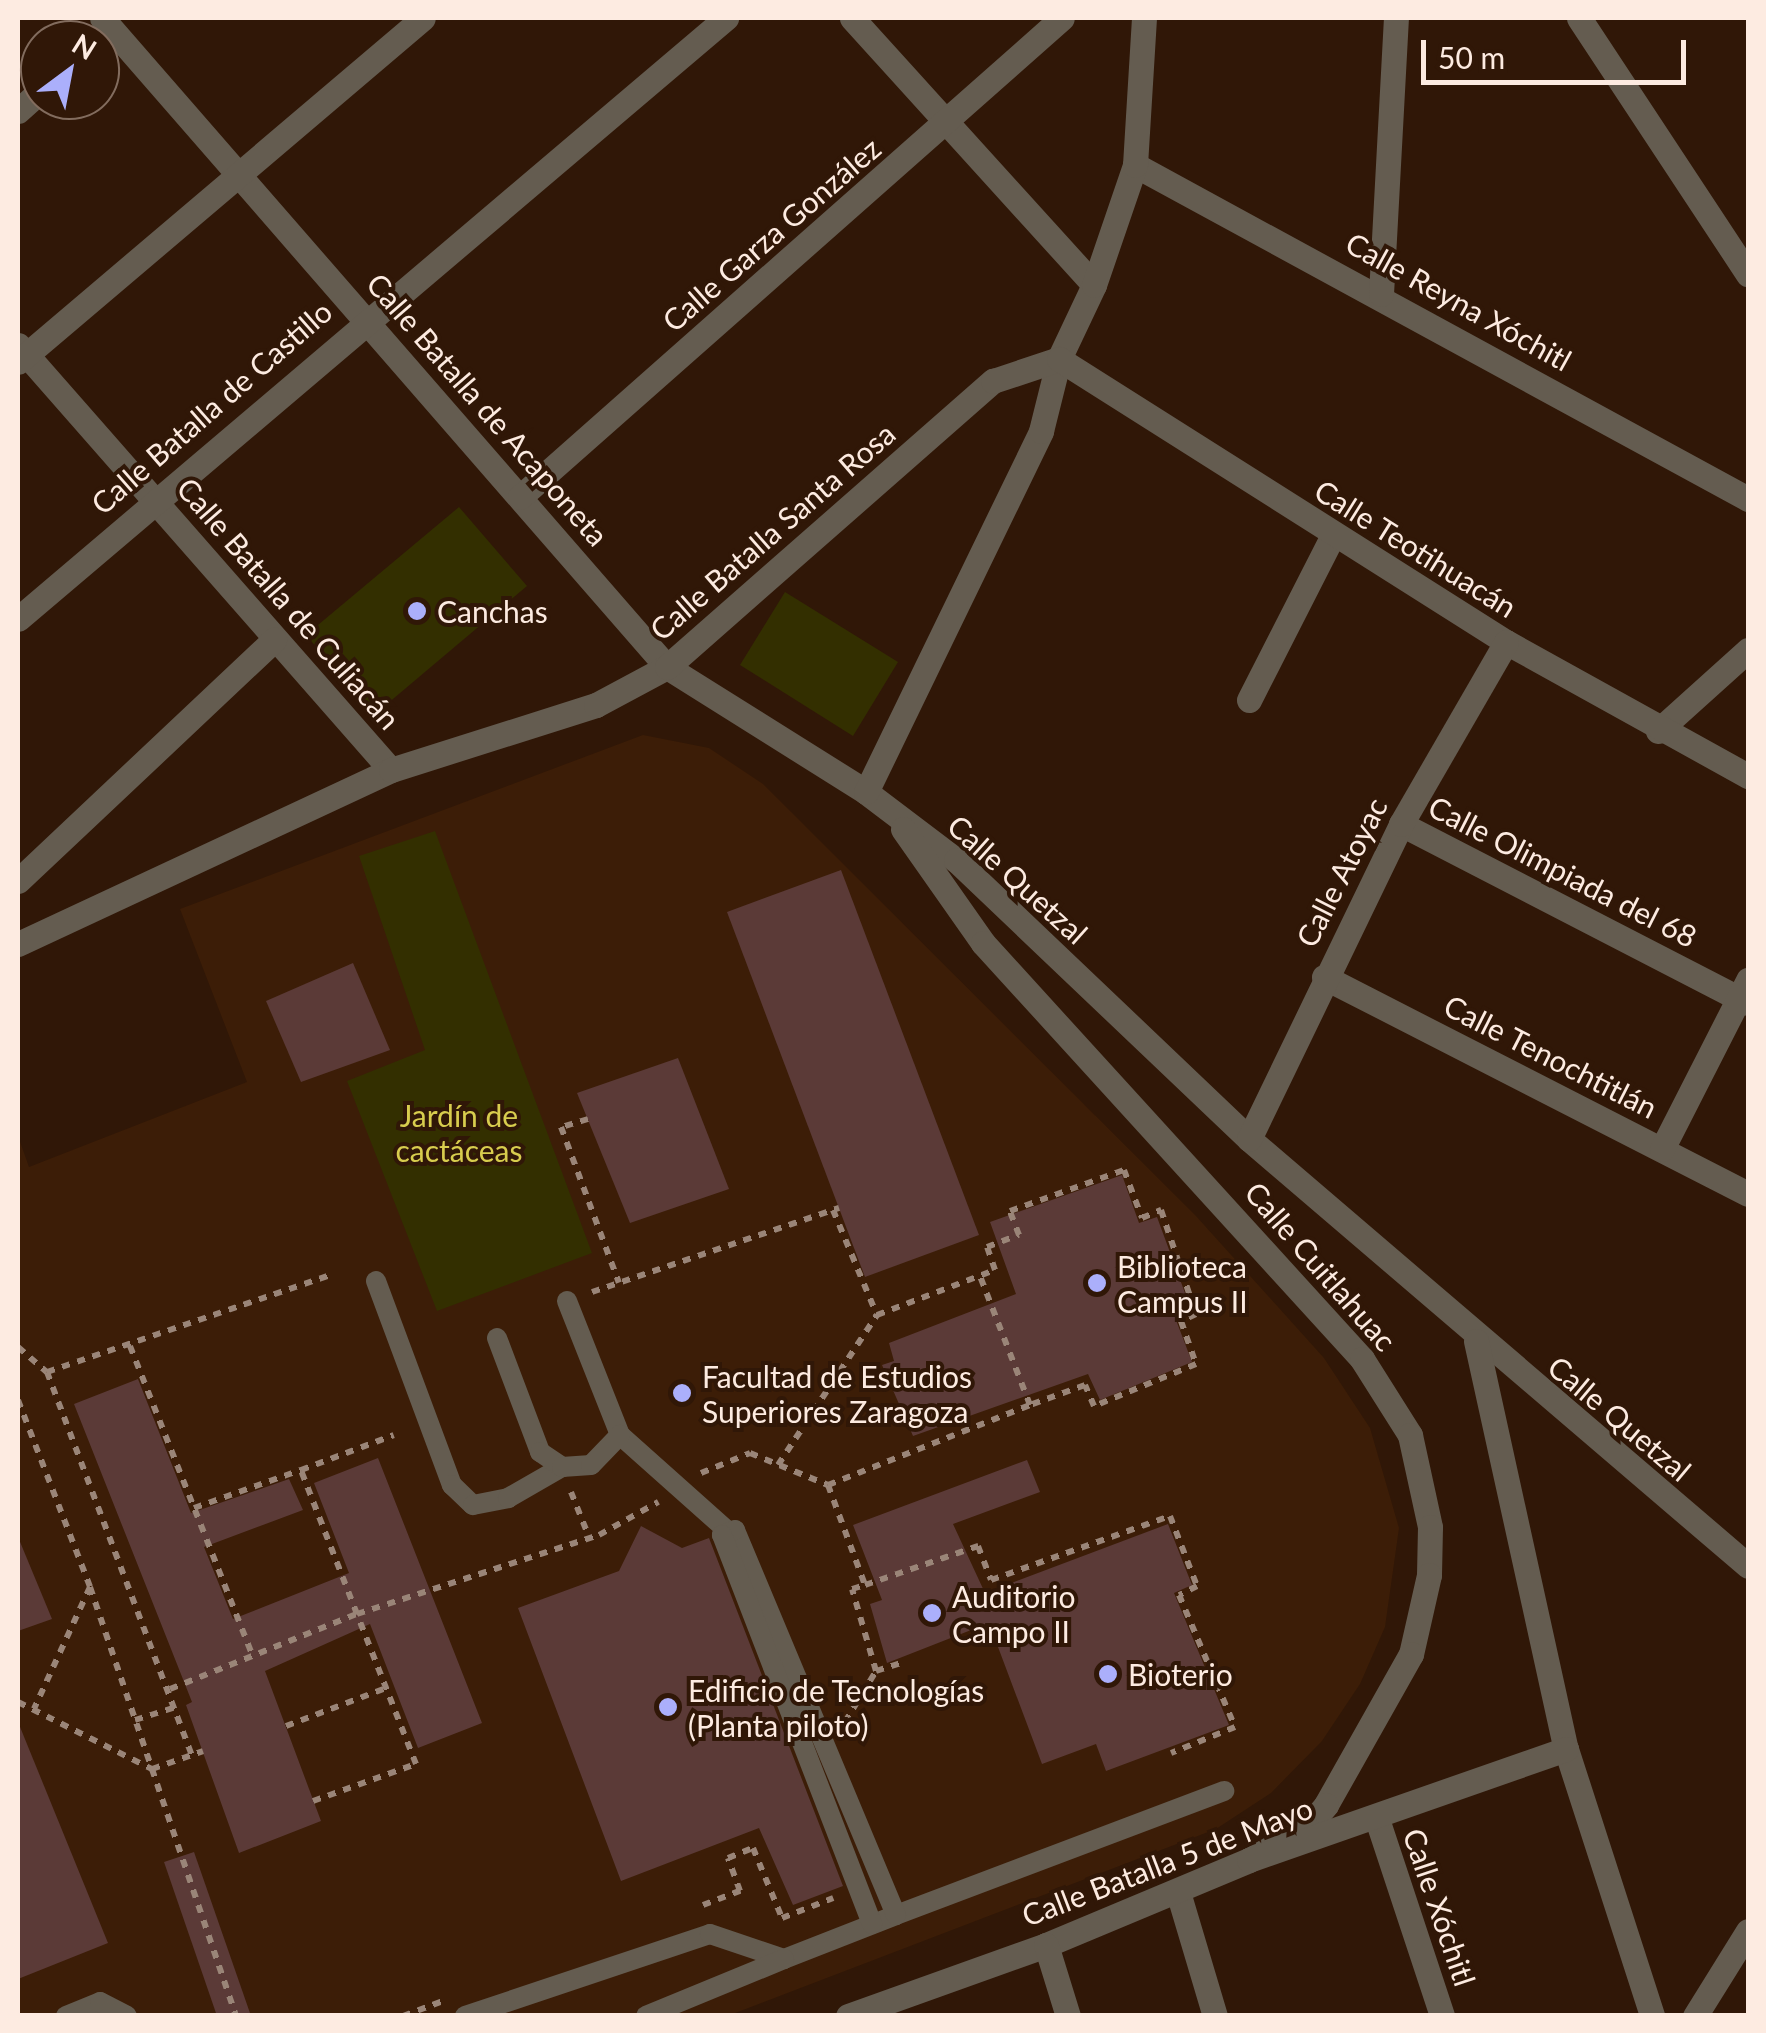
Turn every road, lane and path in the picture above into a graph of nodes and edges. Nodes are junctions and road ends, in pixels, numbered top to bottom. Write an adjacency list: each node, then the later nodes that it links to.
1 (422, 18): 11 (street)
2 (726, 18): 15 (street, Calle Batalla de Castillo)
3 (852, 18): 9 (street)
4 (1062, 18): 9 (street, Calle Garza González)
5 (1144, 18): 10 (street)
6 (1396, 18): 14 (street)
7 (1579, 18): 12 (street)
8 (120, 38): 11 (street, Calle Batalla de Acaponeta)
9 (947, 124): 13 (street); 18 (street, Calle Garza González)
10 (1135, 165): 13 (street); 14 (street, Calle Reyna Xóchitl)
11 (237, 175): 15 (street, Calle Batalla de Acaponeta); 16 (street)
12 (1748, 274)
13 (1094, 284): 17 (street)
14 (1381, 294): 20 (street, Calle Reyna Xóchitl)
15 (367, 315): 18 (street, Calle Batalla de Acaponeta); 19 (street, Calle Batalla de Castillo)
16 (20, 354): 19 (street, Calle Batalla de Culiacán)
17 (1059, 360): 21 (street, Calle Teotihuacán); 26 (street, Calle Batalla Santa Rosa); 31 (street)
18 (520, 497): 26 (street, Calle Batalla de Acaponeta)
19 (156, 498): 22 (street, Calle Batalla de Castillo); 23 (street, Calle Batalla de Culiacán)
20 (1748, 499)
21 (1333, 535): 24 (street, Calle Teotihuacán); 27 (street)
22 (18, 619)
23 (274, 640): 29 (street, Calle Batalla de Culiacán); 34 (street)
24 (1506, 642): 28 (street, Calle Teotihuacán); 33 (street, Calle Atoyac)
25 (1748, 650): 28 (street)
26 (667, 667): 29 (street, Calle Batalla Santa Rosa); 31 (street, Calle Batalla de Acaponeta)
27 (1249, 700)
28 (1658, 730): 30 (street, Calle Teotihuacán)
29 (391, 770): 35 (street, Calle Batalla Santa Rosa)
30 (1748, 776)
31 (866, 792): 32 (street, Calle Quetzal)
32 (895, 816): 39 (street, Calle Quetzal); 88 (street, Calle Cuitlahuac)
33 (1402, 824): 36 (street, Calle Atoyac); 37 (street, Calle Olimpiada del 68)
34 (18, 881)
35 (18, 944)
36 (1324, 978): 39 (street, Calle Atoyac); 40 (street, Calle Tenochtitlán)
37 (1745, 994): 40 (street)
38 (588, 1119): 45 (path)
39 (1249, 1138): 49 (street, Calle Quetzal)
40 (1662, 1149): 41 (street, Calle Tenochtitlán)
41 (1748, 1194)
42 (334, 1274): 50 (path)
43 (980, 1276): 47 (path); 54 (path); 54 (path)
44 (376, 1281): 58 (lane)
45 (619, 1283): 46 (path); 47 (path)
46 (568, 1300): 56 (lane)
47 (878, 1315): 57 (path)
48 (497, 1338): 58 (lane)
49 (1476, 1341): 65 (street, Calle Quetzal); 79 (street)
50 (130, 1346): 52 (path); 62 (path)
51 (18, 1347): 52 (path)
52 (47, 1372): 73 (path)
53 (18, 1400): 67 (path)
54 (1030, 1405): 60 (path)
55 (394, 1435): 59 (path)
56 (620, 1435): 58 (lane); 61 (lane)
57 (778, 1465): 60 (path); 61 (path)
58 (562, 1468): 64 (path)
59 (301, 1470): 62 (path); 68 (path)
60 (828, 1485): 66 (path)
61 (679, 1487): 63 (lane); 64 (path)
62 (194, 1508): 69 (path)
63 (728, 1532): 80 (lane); 91 (lane)
64 (589, 1537): 68 (path)
65 (1748, 1566)
66 (865, 1585): 71 (path); 82 (path)
67 (90, 1587): 76 (path); 77 (path)
68 (357, 1614): 69 (path); 72 (path)
69 (253, 1656): 73 (path)
70 (904, 1662): 71 (path)
71 (876, 1671): 80 (path)
72 (386, 1688): 78 (path); 86 (path)
73 (170, 1690): 75 (path)
74 (18, 1702): 76 (path)
75 (176, 1707): 77 (path); 83 (path)
76 (34, 1708): 84 (path)
77 (135, 1720): 84 (path)
78 (286, 1726)
79 (1566, 1749): 87 (street, Calle Batalla 5 de Mayo); 104 (street)
80 (828, 1750): 90 (lane)
81 (203, 1751): 83 (path)
82 (1172, 1753)
83 (192, 1755): 84 (path)
84 (152, 1770): 97 (path)
85 (1224, 1790): 90 (lane)
86 (313, 1801)
87 (1376, 1819): 88 (street, Calle Batalla 5 de Mayo); 103 (street, Calle Xóchitl)
88 (1248, 1860): 89 (street, Calle Batalla 5 de Mayo)
89 (1178, 1892): 93 (street, Calle Batalla 5 de Mayo); 102 (street)
90 (896, 1915): 91 (lane)
91 (872, 1924): 94 (lane)
92 (1748, 1931): 105 (street)
93 (1046, 1945): 100 (street, Calle Batalla 5 de Mayo); 101 (street)
94 (784, 1960): 98 (lane); 99 (lane)
95 (66, 2016): 96 (lane)
96 (128, 2016)
97 (236, 2016)
98 (466, 2016)
99 (646, 2016)
100 (848, 2016)
101 (1068, 2016)
102 (1215, 2016)
103 (1442, 2016)
104 (1652, 2016)
105 (1695, 2016)

